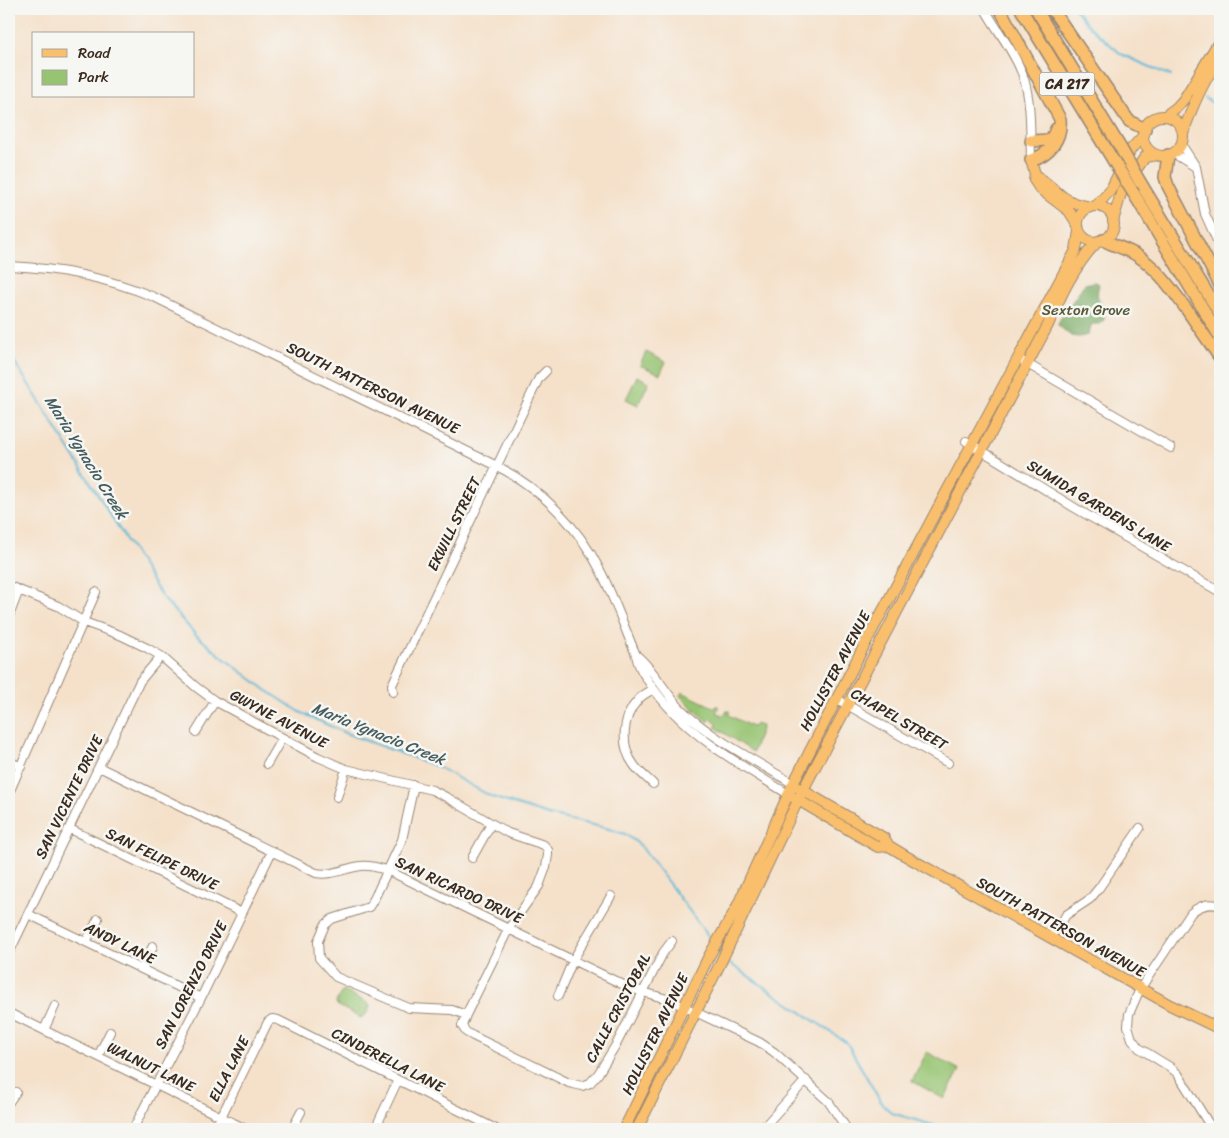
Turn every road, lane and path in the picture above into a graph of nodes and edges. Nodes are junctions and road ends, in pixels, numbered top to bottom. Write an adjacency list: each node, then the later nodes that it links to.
1 (985, 9): 14 (street)
2 (1000, 9): 10 (highway)
3 (1021, 9): 27 (highway, CA 217, bridge)
4 (1036, 9): 26 (highway, CA 217, bridge)
5 (1052, 9): 12 (highway)
6 (1220, 40): 8 (main road)
7 (1220, 58): 8 (main road)
8 (1199, 83): 9 (main road)
9 (1188, 102): 11 (main road); 13 (main road)
10 (1058, 115): 14 (highway); 16 (highway)
11 (1165, 116): 12 (main road); 13 (main road)
12 (1144, 132): 15 (main road); 19 (main road)
13 (1182, 139): 15 (main road); 17 (street)
14 (1030, 141): 16 (street)
15 (1166, 154): 17 (street); 20 (main road); 25 (highway)
16 (1031, 160): 18 (main road)
17 (1196, 167): 23 (street)
18 (1035, 174): 19 (main road); 21 (main road)
19 (1093, 206): 20 (main road); 21 (main road)
20 (1113, 221): 22 (main road)
21 (1079, 228): 22 (main road); 28 (main road, HOLLISTER AVENUE)
22 (1100, 241): 29 (highway); 30 (main road, HOLLISTER AVENUE)
23 (1220, 247)
24 (9, 266): 35 (street, SOUTH PATTERSON AVENUE)
25 (1220, 285)
26 (1220, 314)
27 (1220, 337)
28 (1018, 358): 30 (street); 32 (main road, HOLLISTER AVENUE)
29 (1220, 358)
30 (1028, 364): 33 (street); 34 (main road, HOLLISTER AVENUE)
31 (546, 371): 35 (street, EKWILL STREET)
32 (969, 443): 34 (street, SUMIDA GARDENS LANE); 46 (main road, HOLLISTER AVENUE)
33 (1171, 448)
34 (982, 452): 39 (street, SUMIDA GARDENS LANE); 48 (main road, HOLLISTER AVENUE)
35 (497, 466): 42 (street, SOUTH PATTERSON AVENUE); 45 (street, EKWILL STREET)
36 (9, 586): 37 (street, GWYNE AVENUE)
37 (19, 590): 40 (street); 41 (street, GWYNE AVENUE)
38 (96, 592): 41 (street)
39 (1220, 592)
40 (9, 616)
41 (84, 622): 43 (street, GWYNE AVENUE); 54 (street)
42 (636, 655): 44 (street, SOUTH PATTERSON AVENUE); 58 (street, SOUTH PATTERSON AVENUE)
43 (161, 656): 47 (street, GWYNE AVENUE); 55 (street, SAN VICENTE DRIVE)
44 (654, 689): 57 (street); 62 (street, SOUTH PATTERSON AVENUE)
45 (393, 692)
46 (837, 699): 48 (street, CHAPEL STREET); 58 (main road, HOLLISTER AVENUE)
47 (215, 701): 49 (street); 50 (street, GWYNE AVENUE)
48 (848, 704): 52 (street, CHAPEL STREET); 60 (main road, HOLLISTER AVENUE)
49 (196, 732)
50 (282, 738): 53 (street); 56 (street, GWYNE AVENUE)
51 (9, 761): 54 (street)
52 (948, 763)
53 (266, 764)
54 (21, 767): 61 (street)
55 (99, 767): 67 (street, SAN VICENTE DRIVE); 69 (street, SAN RICARDO DRIVE)
56 (346, 769): 59 (street, GWYNE AVENUE); 63 (street)
57 (654, 784)
58 (793, 784): 60 (main road, SOUTH PATTERSON AVENUE); 62 (main road, HOLLISTER AVENUE)
59 (414, 785): 65 (street, GWYNE AVENUE); 71 (street)
60 (802, 790): 64 (main road, HOLLISTER AVENUE); 68 (main road, SOUTH PATTERSON AVENUE)
61 (9, 793)
62 (788, 794): 64 (main road, SOUTH PATTERSON AVENUE); 90 (main road, HOLLISTER AVENUE)
63 (337, 797)
64 (798, 800): 68 (main road, SOUTH PATTERSON AVENUE); 91 (main road, HOLLISTER AVENUE)
65 (491, 824): 70 (street); 77 (street, GWYNE AVENUE)
66 (1140, 828): 78 (street)
67 (70, 829): 74 (street, SAN FELIPE DRIVE); 75 (street, SAN VICENTE DRIVE)
68 (889, 846): 78 (main road, SOUTH PATTERSON AVENUE)
69 (272, 851): 71 (street, SAN RICARDO DRIVE); 74 (street, SAN LORENZO DRIVE)
70 (472, 858)
71 (389, 871): 77 (street, SAN RICARDO DRIVE); 93 (street)
72 (610, 896): 83 (street)
73 (1220, 906): 85 (street)
74 (242, 913): 88 (street, SAN LORENZO DRIVE)
75 (28, 914): 79 (street, ANDY LANE); 82 (street, SAN VICENTE DRIVE)
76 (98, 918): 79 (street)
77 (508, 928): 83 (street, SAN RICARDO DRIVE); 93 (street)
78 (1049, 937): 85 (main road, SOUTH PATTERSON AVENUE)
79 (86, 942): 84 (street, ANDY LANE)
80 (672, 942): 86 (street, CALLE CRISTOBAL)
81 (153, 946): 84 (street)
82 (9, 953)
83 (573, 960): 86 (street, SAN RICARDO DRIVE); 87 (street)
84 (142, 970): 88 (street, ANDY LANE)
85 (1140, 989): 95 (main road, SOUTH PATTERSON AVENUE); 116 (street)
86 (643, 992): 90 (street, SAN RICARDO DRIVE); 93 (street, CALLE CRISTOBAL)
87 (558, 996)
88 (201, 998): 101 (street, SAN LORENZO DRIVE)
89 (55, 1006): 96 (street)
90 (685, 1007): 91 (street, SAN RICARDO DRIVE); 112 (main road, HOLLISTER AVENUE)
91 (696, 1012): 100 (street, SAN RICARDO DRIVE); 113 (main road, HOLLISTER AVENUE)
92 (9, 1013): 96 (street, WALNUT LANE)
93 (466, 1015)
94 (268, 1022): 99 (street, CINDERELLA LANE); 105 (street, ELLA LANE)
95 (1220, 1029)
96 (44, 1030): 98 (street, WALNUT LANE)
97 (110, 1032): 98 (street)
98 (98, 1056): 101 (street, WALNUT LANE)
99 (398, 1080): 110 (street); 111 (street, CINDERELLA LANE)
100 (806, 1080): 114 (street); 115 (street, SAN RICARDO DRIVE)
101 (156, 1084): 105 (street, WALNUT LANE); 106 (street, SAN LORENZO DRIVE)
102 (16, 1092): 103 (street)
103 (9, 1102)
104 (301, 1112): 109 (street)
105 (221, 1117): 107 (street, ELLA LANE); 108 (street, WALNUT LANE)
106 (133, 1129)
107 (214, 1129)
108 (246, 1129)
109 (292, 1129)
110 (375, 1129)
111 (496, 1129)
112 (624, 1129)
113 (637, 1129)
114 (762, 1129)
115 (847, 1129)
116 (1212, 1129)

